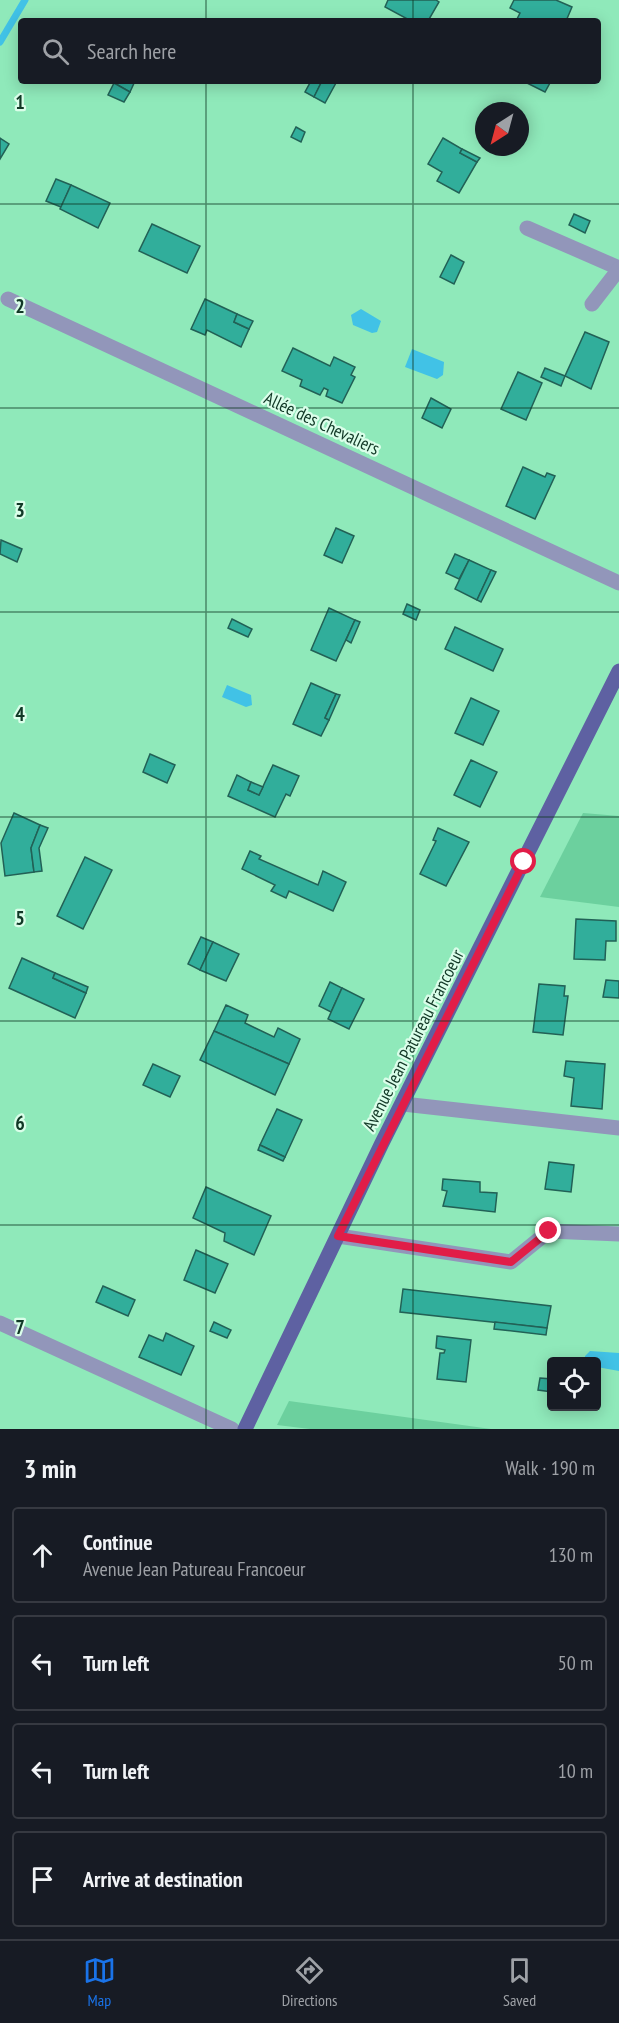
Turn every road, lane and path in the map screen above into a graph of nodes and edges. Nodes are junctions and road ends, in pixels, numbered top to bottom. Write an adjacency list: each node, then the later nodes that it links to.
1 (527, 228): 2 (street)
2 (619, 268): 4 (street)
3 (8, 299): 5 (street, Allée des Chevaliers)
4 (592, 304)
5 (619, 583)
6 (618, 675): 7 (main road, Avenue Jean Patureau Francoeur)
7 (403, 1104): 8 (street); 10 (main road, Avenue Jean Patureau Francoeur)
8 (619, 1128)
9 (619, 1234): 10 (street)
10 (338, 1236): 13 (main road, Avenue Jean Patureau Francoeur)
11 (0, 1323): 12 (street)
12 (232, 1429)
13 (246, 1429)

